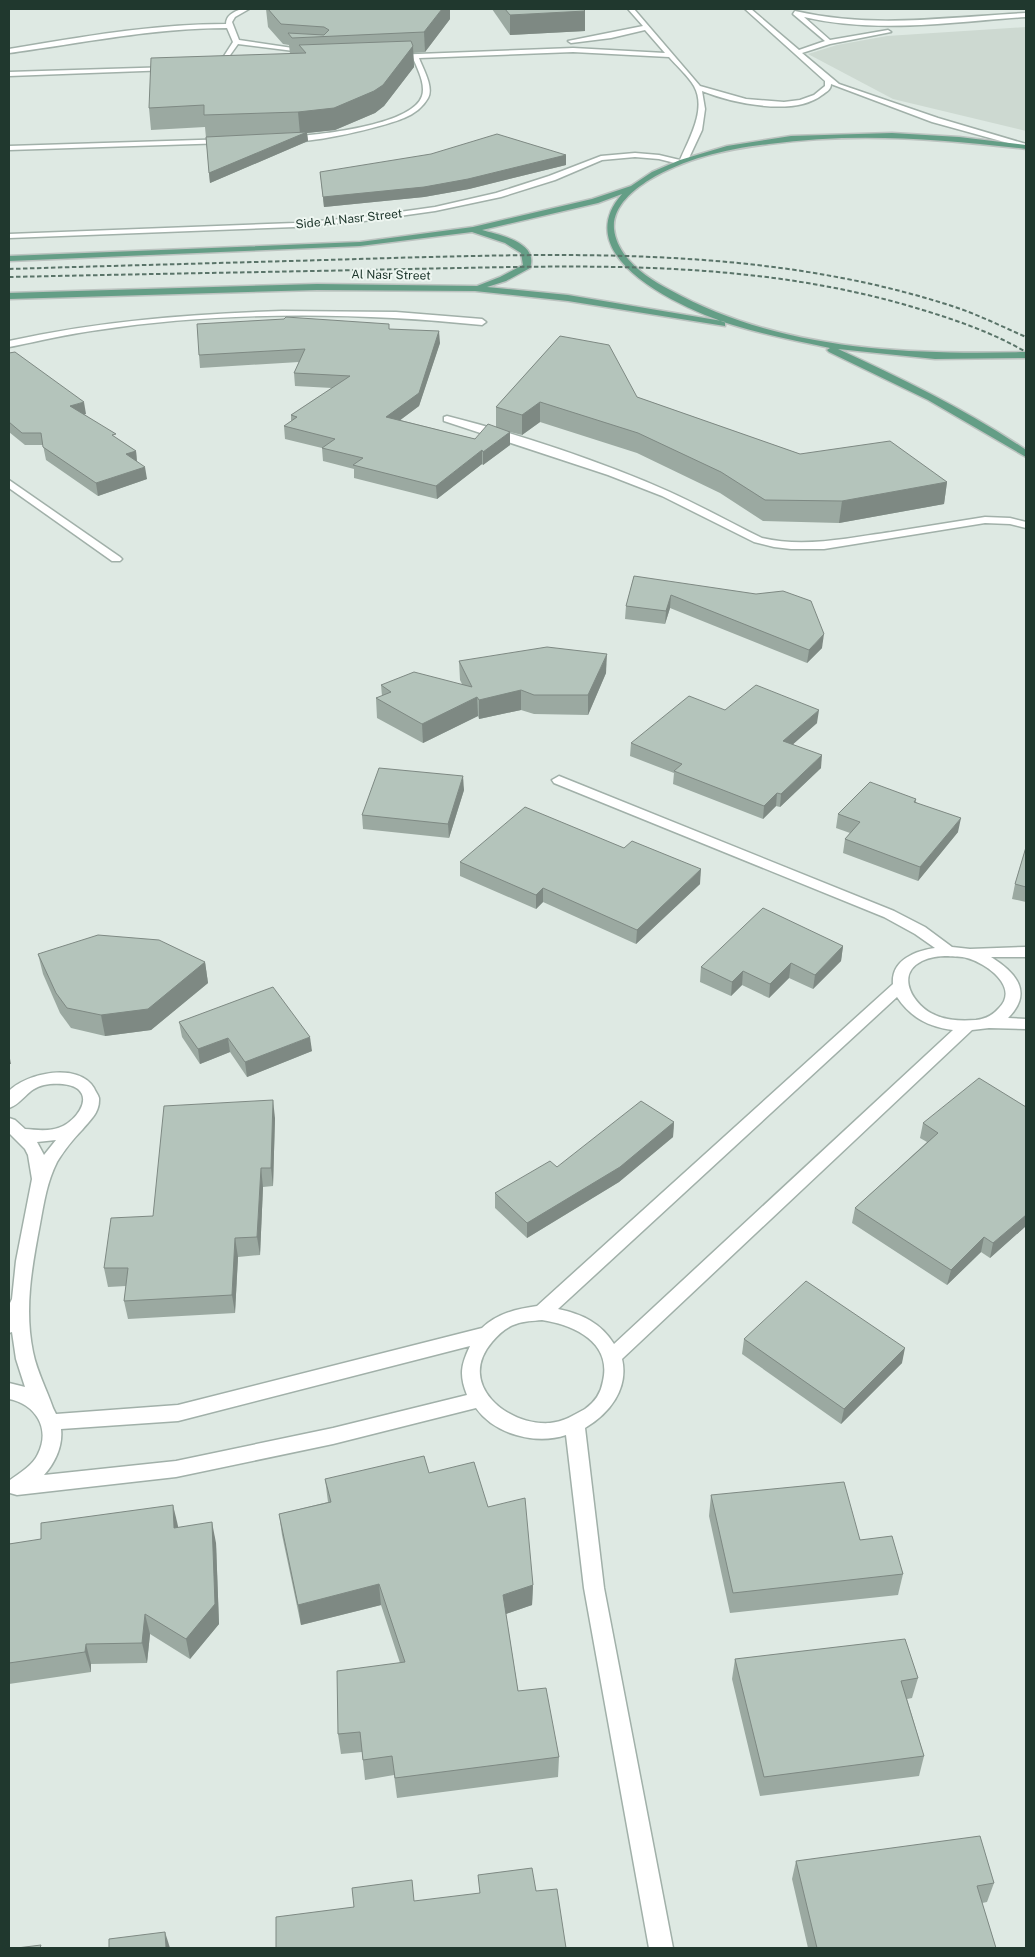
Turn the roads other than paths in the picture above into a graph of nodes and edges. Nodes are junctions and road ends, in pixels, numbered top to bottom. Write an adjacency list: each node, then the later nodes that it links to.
1 (246, 9): 8 (street)
2 (631, 9): 9 (street)
3 (748, 9): 17 (street)
4 (793, 11): 6 (street); 13 (street)
5 (1026, 15): 6 (street)
6 (853, 23): 10 (street)
7 (1026, 23): 10 (street)
8 (228, 26): 11 (street); 15 (street)
9 (648, 27): 12 (street); 18 (street)
10 (866, 35): 13 (street)
11 (236, 42): 16 (street); 22 (street)
12 (564, 42)
13 (829, 42): 17 (street)
14 (517, 44): 19 (street)
15 (9, 51)
16 (318, 51)
17 (797, 53): 25 (street)
18 (671, 55): 19 (street); 26 (street)
19 (415, 56): 27 (street)
20 (230, 65): 22 (street)
21 (200, 66): 22 (street)
22 (210, 66)
23 (181, 67): 24 (street)
24 (9, 74)
25 (824, 76): 26 (street); 29 (street)
26 (698, 87): 31 (street)
27 (277, 140)
28 (239, 141): 30 (street)
29 (1026, 147): 31 (main road)
30 (9, 148)
31 (682, 161): 32 (main road); 34 (street, Side Al Nasr Street)
32 (632, 188): 33 (main road, Al Nasr Street); 39 (main road)
33 (473, 229): 35 (main road, Al Nasr Street); 36 (main road)
34 (9, 236)
35 (9, 258)
36 (475, 288): 37 (main road, Al Nasr Street); 39 (main road, Al Nasr Street)
37 (9, 296)
38 (482, 322): 41 (street)
39 (770, 332): 40 (main road)
40 (815, 342): 42 (main road); 44 (main road)
41 (9, 344)
42 (1026, 355)
43 (447, 419): 46 (street)
44 (1026, 454)
45 (9, 483): 47 (street)
46 (1026, 525)
47 (116, 559)
48 (559, 780): 49 (street)
49 (948, 951): 51 (street); 52 (street)
50 (1026, 952): 51 (street)
51 (967, 953): 53 (street)
52 (899, 987): 55 (street); 62 (street)
53 (988, 1023): 54 (street); 55 (street)
54 (1026, 1024)
55 (967, 1026): 65 (street)
56 (9, 1102): 58 (street)
57 (9, 1124): 59 (street)
58 (78, 1126): 59 (street); 60 (street)
59 (23, 1135): 60 (street)
60 (40, 1179): 61 (street)
61 (21, 1296): 63 (street); 68 (street)
62 (542, 1313): 64 (street); 65 (street)
63 (9, 1326)
64 (487, 1334): 67 (street); 68 (street)
65 (612, 1357): 69 (street)
66 (9, 1391): 68 (street)
67 (479, 1400): 69 (street); 70 (street)
68 (48, 1415): 70 (street)
69 (575, 1426): 71 (street)
70 (13, 1488)
71 (661, 1948)

